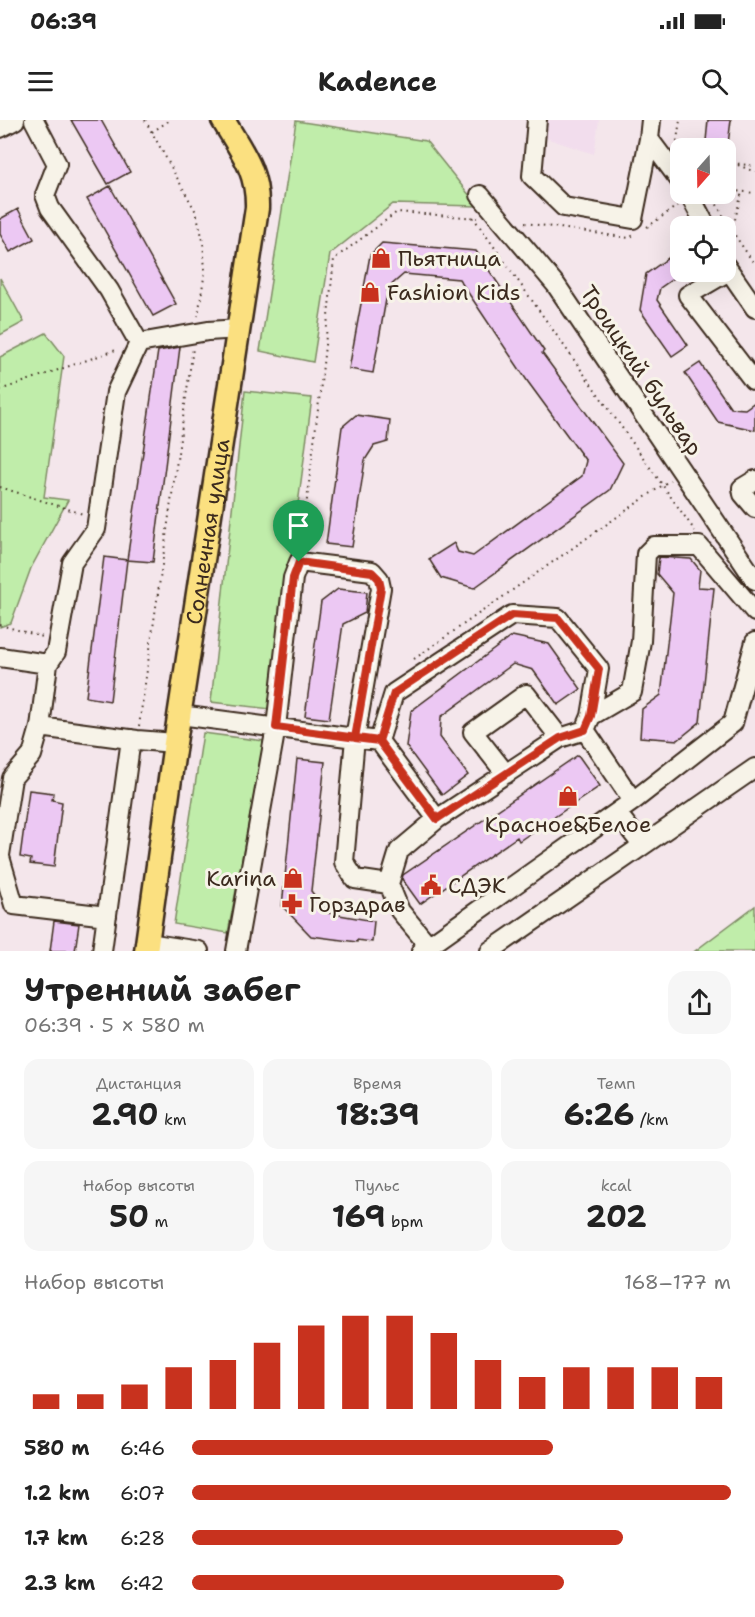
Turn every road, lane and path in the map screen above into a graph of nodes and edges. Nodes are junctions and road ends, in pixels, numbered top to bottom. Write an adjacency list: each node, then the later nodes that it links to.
1 (15, 120): 9 (street)
2 (34, 120): 35 (street)
3 (145, 120): 10 (path)
4 (170, 120): 10 (path)
5 (223, 120): 33 (main road, Солнечная улица)
6 (537, 120): 12 (street)
7 (651, 120): 12 (street)
8 (680, 120): 11 (path)
9 (0, 128)
10 (152, 132): 34 (path)
11 (677, 138)
12 (649, 139): 16 (street)
13 (736, 163): 15 (path)
14 (736, 164): 17 (path)
15 (755, 166)
16 (670, 168)
17 (755, 172)
18 (736, 191): 19 (path)
19 (742, 192): 20 (path); 23 (path)
20 (755, 193)
21 (480, 195): 25 (street, Троицкий бульвар)
22 (672, 204): 26 (path)
23 (736, 216)
24 (473, 217): 25 (path); 40 (path); 45 (path)
25 (500, 219): 27 (path); 38 (street, Троицкий бульвар)
26 (647, 226)
27 (638, 232)
28 (736, 237): 29 (path)
29 (755, 264)
30 (736, 281): 32 (street)
31 (707, 282): 36 (street)
32 (755, 308)
33 (240, 329): 34 (street); 54 (main road, Солнечная улица)
34 (195, 333): 35 (street); 60 (path)
35 (138, 343): 37 (path); 43 (street)
36 (755, 378)
37 (0, 390)
38 (682, 472): 40 (path); 46 (street, Троицкий бульвар)
39 (755, 480): 42 (street)
40 (663, 485): 44 (path); 52 (path)
41 (0, 487): 43 (path)
42 (755, 508)
43 (97, 518): 49 (street)
44 (697, 533)
45 (299, 562): 57 (street); 58 (street)
46 (755, 580)
47 (755, 612): 55 (street)
48 (0, 625): 49 (path)
49 (58, 641): 53 (street)
50 (755, 642): 66 (street)
51 (0, 657): 53 (street)
52 (409, 663)
53 (48, 664): 56 (street)
54 (180, 715): 57 (street); 62 (main road, Солнечная улица)
55 (588, 723): 59 (street); 61 (street); 66 (street)
56 (40, 727): 60 (street); 65 (street)
57 (276, 727): 58 (street); 77 (street)
58 (355, 738): 61 (street); 71 (street)
59 (560, 738): 64 (street); 64 (street)
60 (134, 739): 62 (street); 72 (street)
61 (379, 741): 68 (street)
62 (176, 743): 73 (main road, Солнечная улица)
63 (754, 770): 69 (street)
64 (506, 774): 68 (street)
65 (6, 778): 70 (street)
66 (633, 801): 67 (street)
67 (618, 813): 69 (street); 74 (street)
68 (437, 819): 71 (street)
69 (642, 845): 78 (street)
70 (0, 856): 72 (street)
71 (389, 884): 74 (street)
72 (107, 916): 75 (street)
73 (147, 947): 76 (street)
74 (425, 949)
75 (102, 951)
76 (193, 951)
77 (236, 951)
78 (490, 951)

